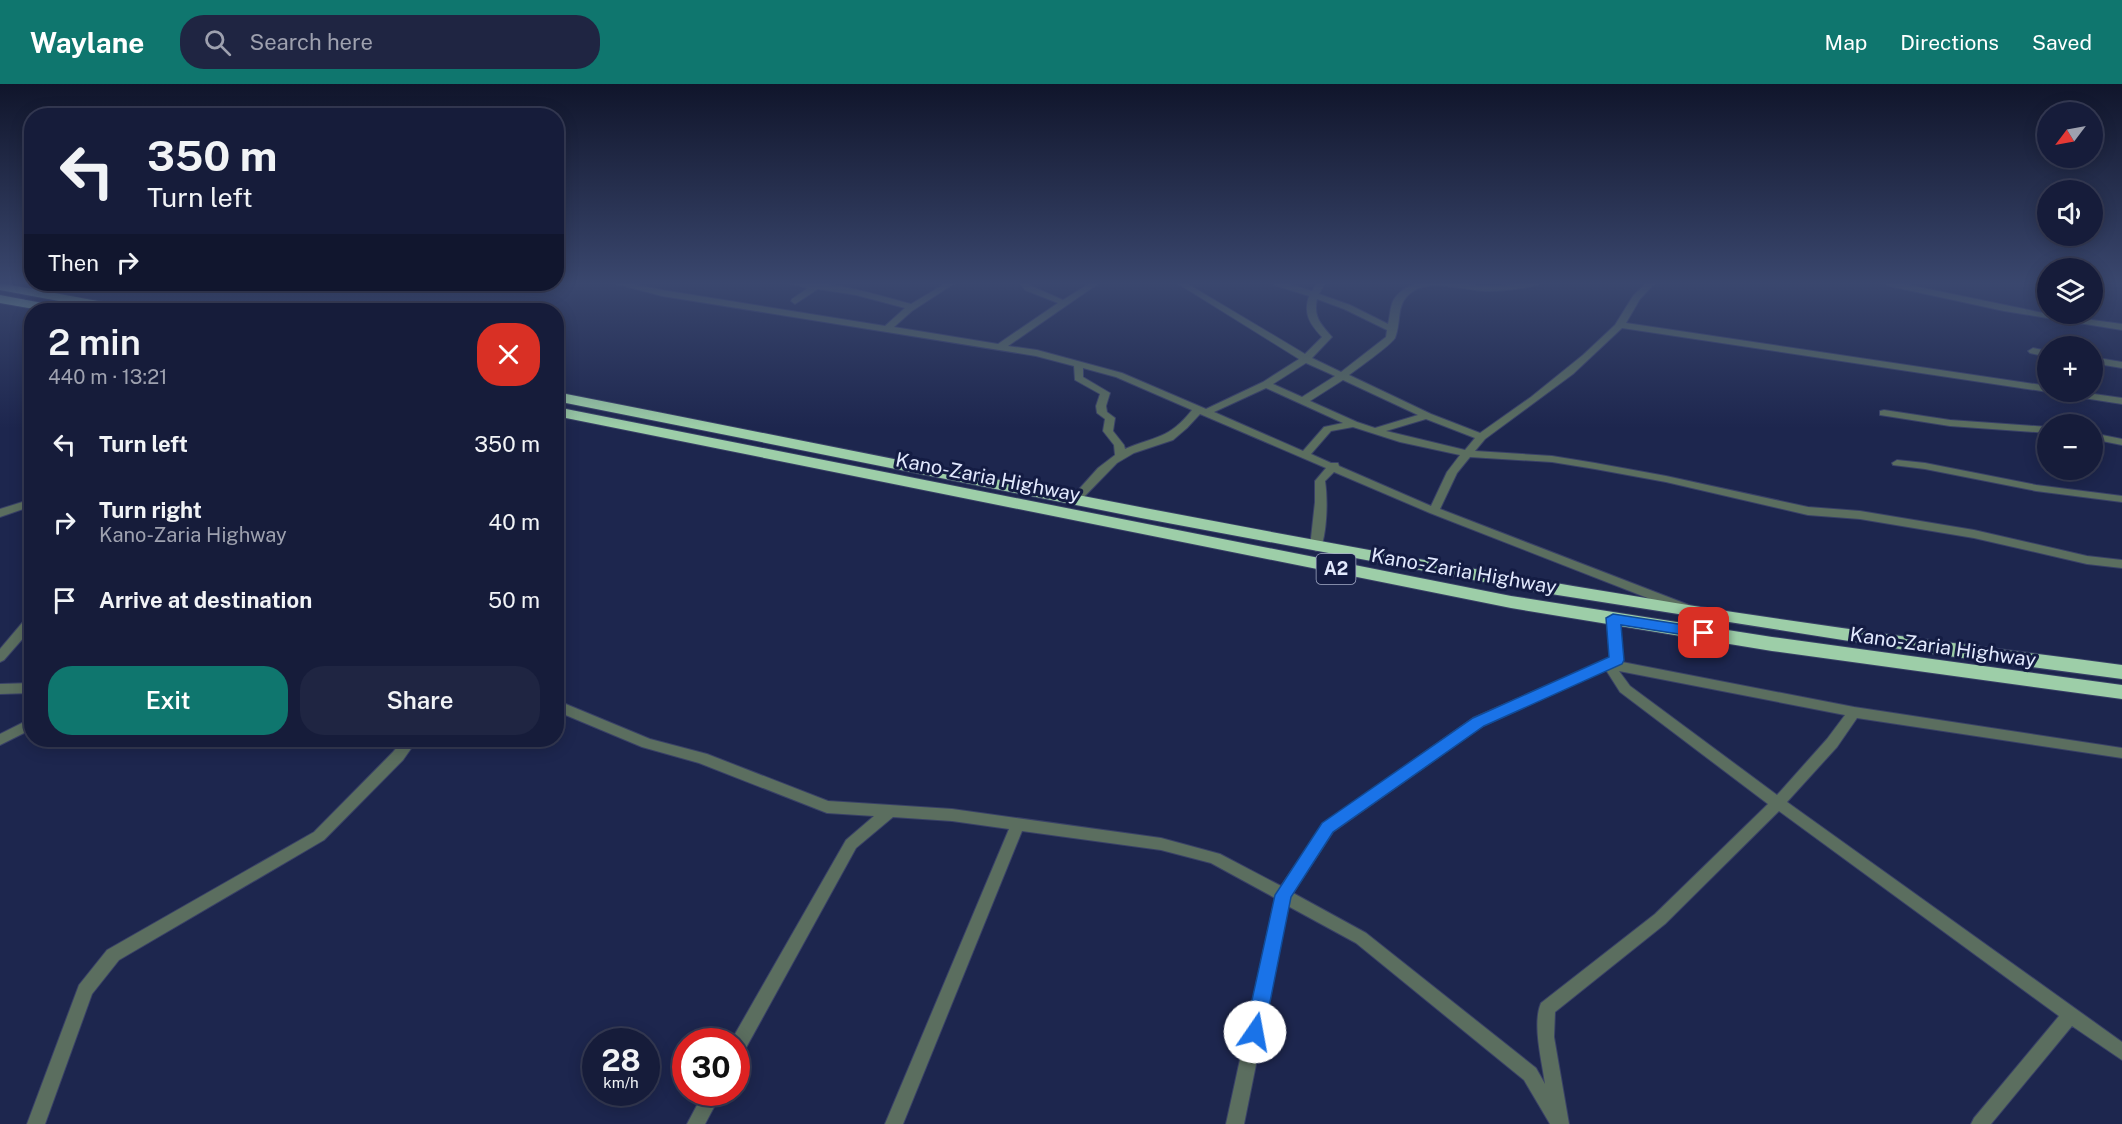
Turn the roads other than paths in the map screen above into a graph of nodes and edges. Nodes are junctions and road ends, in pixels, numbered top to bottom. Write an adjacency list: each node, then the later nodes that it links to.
1 (909, 332): 8 (street)
2 (1022, 332): 8 (street)
3 (1261, 332): 11 (street)
4 (1322, 332): 11 (street)
5 (1391, 332): 15 (street)
6 (1613, 332): 29 (street)
7 (1664, 332): 17 (street)
8 (1000, 347): 13 (street)
9 (2033, 351): 10 (street)
10 (2037, 352)
11 (1306, 359): 15 (street); 16 (street)
12 (2103, 362): 14 (street)
13 (1079, 364): 22 (street); 34 (street)
14 (2122, 365)
15 (1342, 376): 20 (street); 25 (street)
16 (1266, 384): 20 (street); 22 (street)
17 (2037, 387)
18 (564, 398): 37 (highway, Kano-Zaria Highway / A2)
19 (2103, 398): 21 (street)
20 (1303, 401): 26 (street)
21 (2122, 401)
22 (1203, 410): 32 (street); 34 (street)
23 (564, 413): 45 (highway, Kano-Zaria Highway / A2)
24 (1884, 413): 27 (street)
25 (1427, 416): 28 (street); 29 (street)
26 (1353, 424): 28 (street); 32 (street)
27 (2037, 429)
28 (1374, 431): 33 (street)
29 (1480, 437): 33 (street)
30 (2103, 438): 31 (street)
31 (2122, 442)
32 (1306, 454): 36 (street)
33 (1468, 454): 40 (street); 43 (street)
34 (1120, 456): 37 (street)
35 (1897, 463): 38 (street)
36 (1334, 465): 40 (street); 42 (street)
37 (1076, 499): 42 (highway, Kano-Zaria Highway / A2)
38 (2122, 499)
39 (24, 505): 41 (street)
40 (1434, 511): 44 (street)
41 (0, 513)
42 (1316, 547): 44 (highway, Kano-Zaria Highway / A2)
43 (2122, 564)
44 (1694, 611): 49 (highway, Kano-Zaria Highway / A2)
45 (1613, 618): 48 (street); 52 (highway, Kano-Zaria Highway / A2)
46 (24, 628): 47 (street)
47 (0, 657)
48 (1608, 664): 54 (street); 59 (street); 62 (street)
49 (2122, 672)
50 (24, 688): 51 (street)
51 (0, 689)
52 (2122, 692)
53 (564, 708): 60 (street)
54 (1854, 712): 58 (street); 59 (street)
55 (24, 727): 56 (street)
56 (0, 740)
57 (404, 747): 67 (street)
58 (2122, 753)
59 (1778, 803): 63 (street); 71 (street)
60 (890, 811): 61 (street); 64 (street)
61 (1018, 824): 62 (street); 69 (street)
62 (1283, 895): 70 (street); 71 (street)
63 (2071, 1015): 65 (street); 72 (street)
64 (748, 1028)
65 (2122, 1052)
66 (706, 1106): 68 (street)
67 (36, 1124)
68 (696, 1124)
69 (894, 1124)
70 (1236, 1124)
71 (1560, 1124)
72 (1980, 1124)

